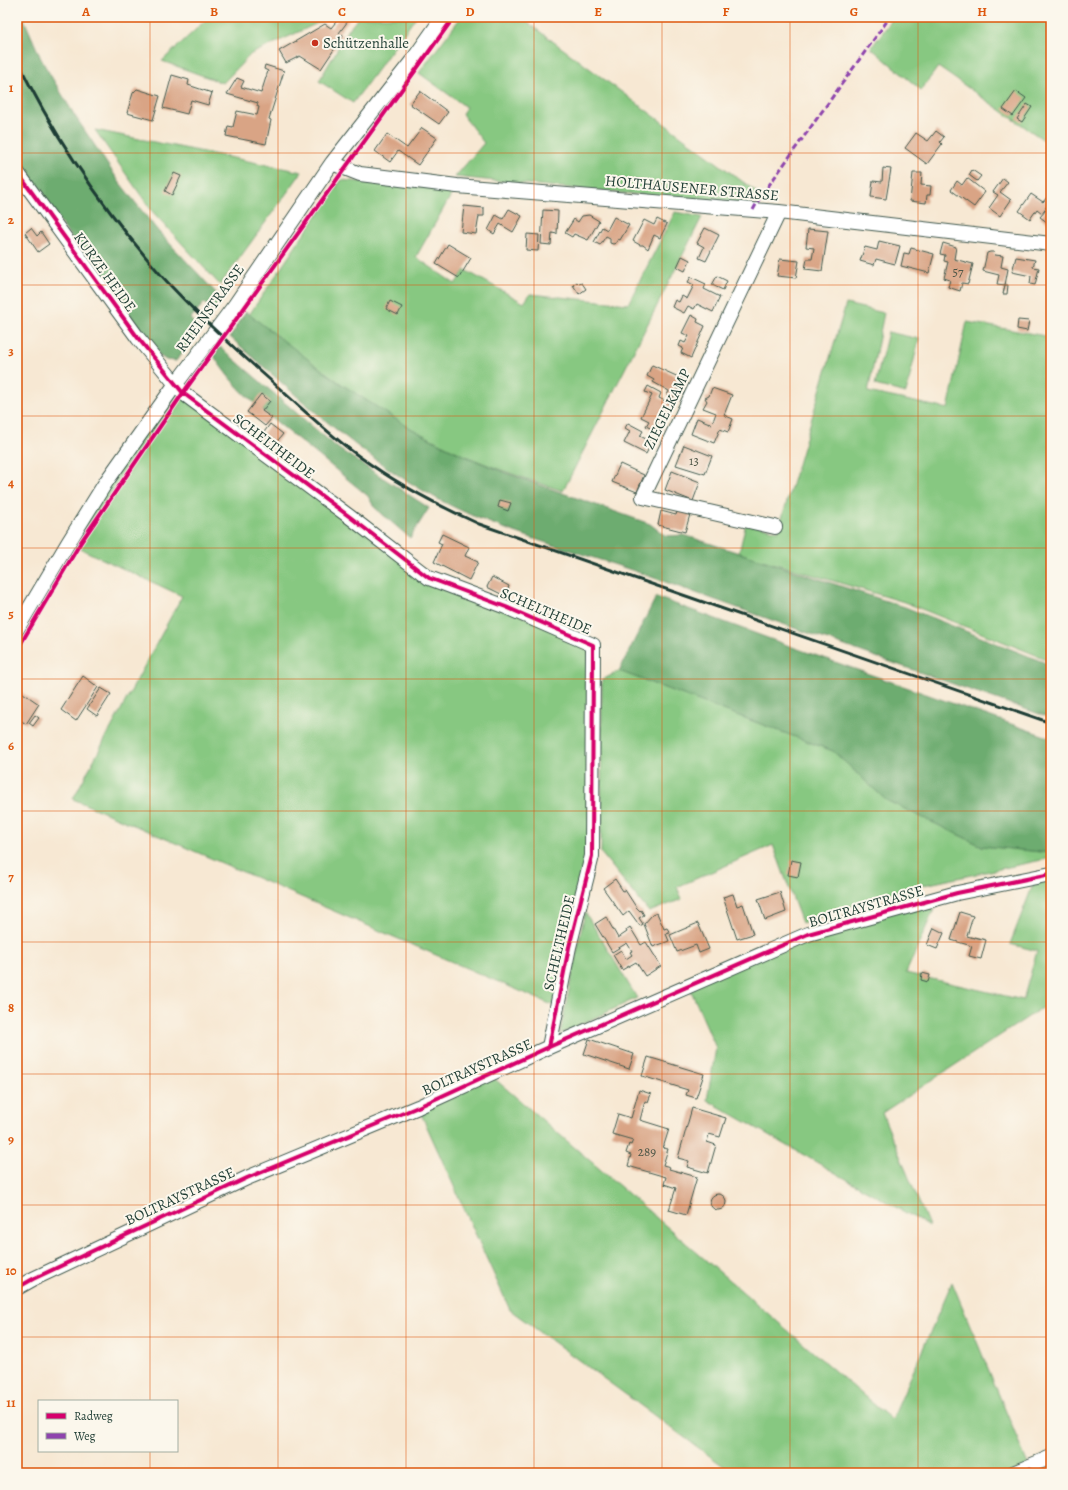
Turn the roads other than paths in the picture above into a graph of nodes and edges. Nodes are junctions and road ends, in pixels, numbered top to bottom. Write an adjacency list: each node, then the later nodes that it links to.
1 (443, 17): 2 (street, RHEINSTRASSE)
2 (332, 163): 4 (street, HOLTHAUSENER STRASSE); 6 (street, RHEINSTRASSE)
3 (17, 172): 6 (street, KURZE HEIDE)
4 (780, 212): 5 (street, HOLTHAUSENER STRASSE); 7 (street, ZIEGELKAMP)
5 (1051, 244)
6 (175, 385): 8 (street, RHEINSTRASSE); 10 (street, SCHELTHEIDE)
7 (775, 527)
8 (17, 629)
9 (1051, 874): 10 (street, BOLTRAYSTRASSE)
10 (549, 1047): 11 (street, BOLTRAYSTRASSE)
11 (17, 1288)
12 (1051, 1458): 13 (street)
13 (1013, 1473)

